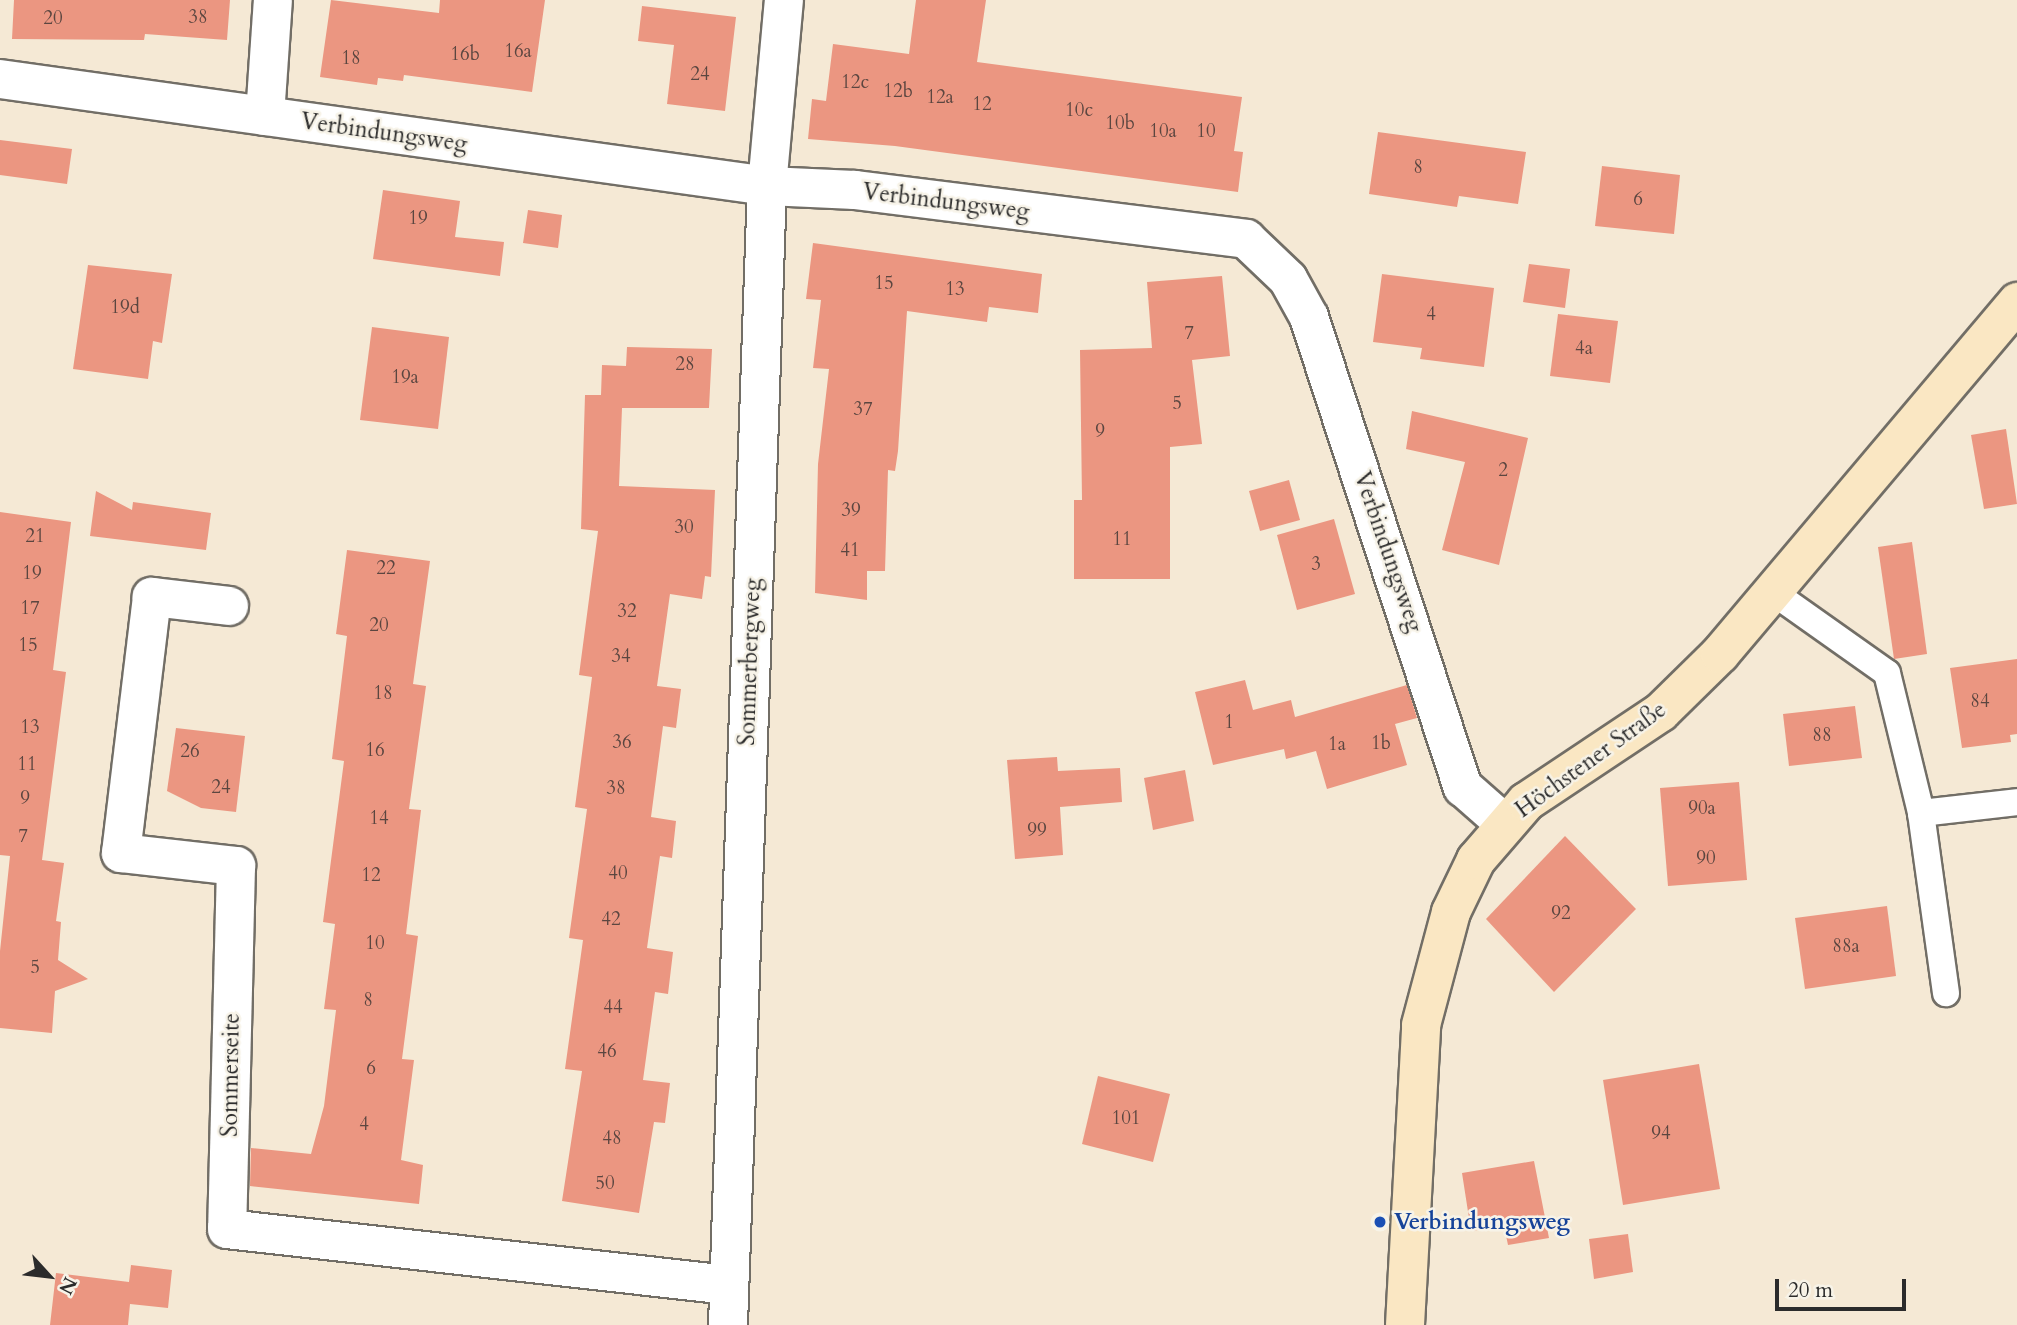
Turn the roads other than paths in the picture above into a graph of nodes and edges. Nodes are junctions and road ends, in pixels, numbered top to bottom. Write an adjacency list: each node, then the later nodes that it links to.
1 (273, 0): 4 (street)
2 (783, 0): 5 (street, Sommerbergweg)
3 (0, 79): 4 (street, Verbindungsweg)
4 (265, 116): 5 (street, Verbindungsweg)
5 (767, 187): 11 (street, Verbindungsweg); 13 (street, Sommerbergweg)
6 (2017, 302): 7 (main road, Höchstener Straße)
7 (1774, 593): 10 (lane); 11 (main road, Höchstener Straße)
8 (229, 606): 13 (street, Sommerseite)
9 (2017, 802): 10 (lane)
10 (1921, 813): 12 (lane)
11 (1505, 824): 15 (main road, Höchstener Straße)
12 (1946, 993)
13 (729, 1285): 14 (street, Sommerbergweg)
14 (728, 1325)
15 (1405, 1325)

